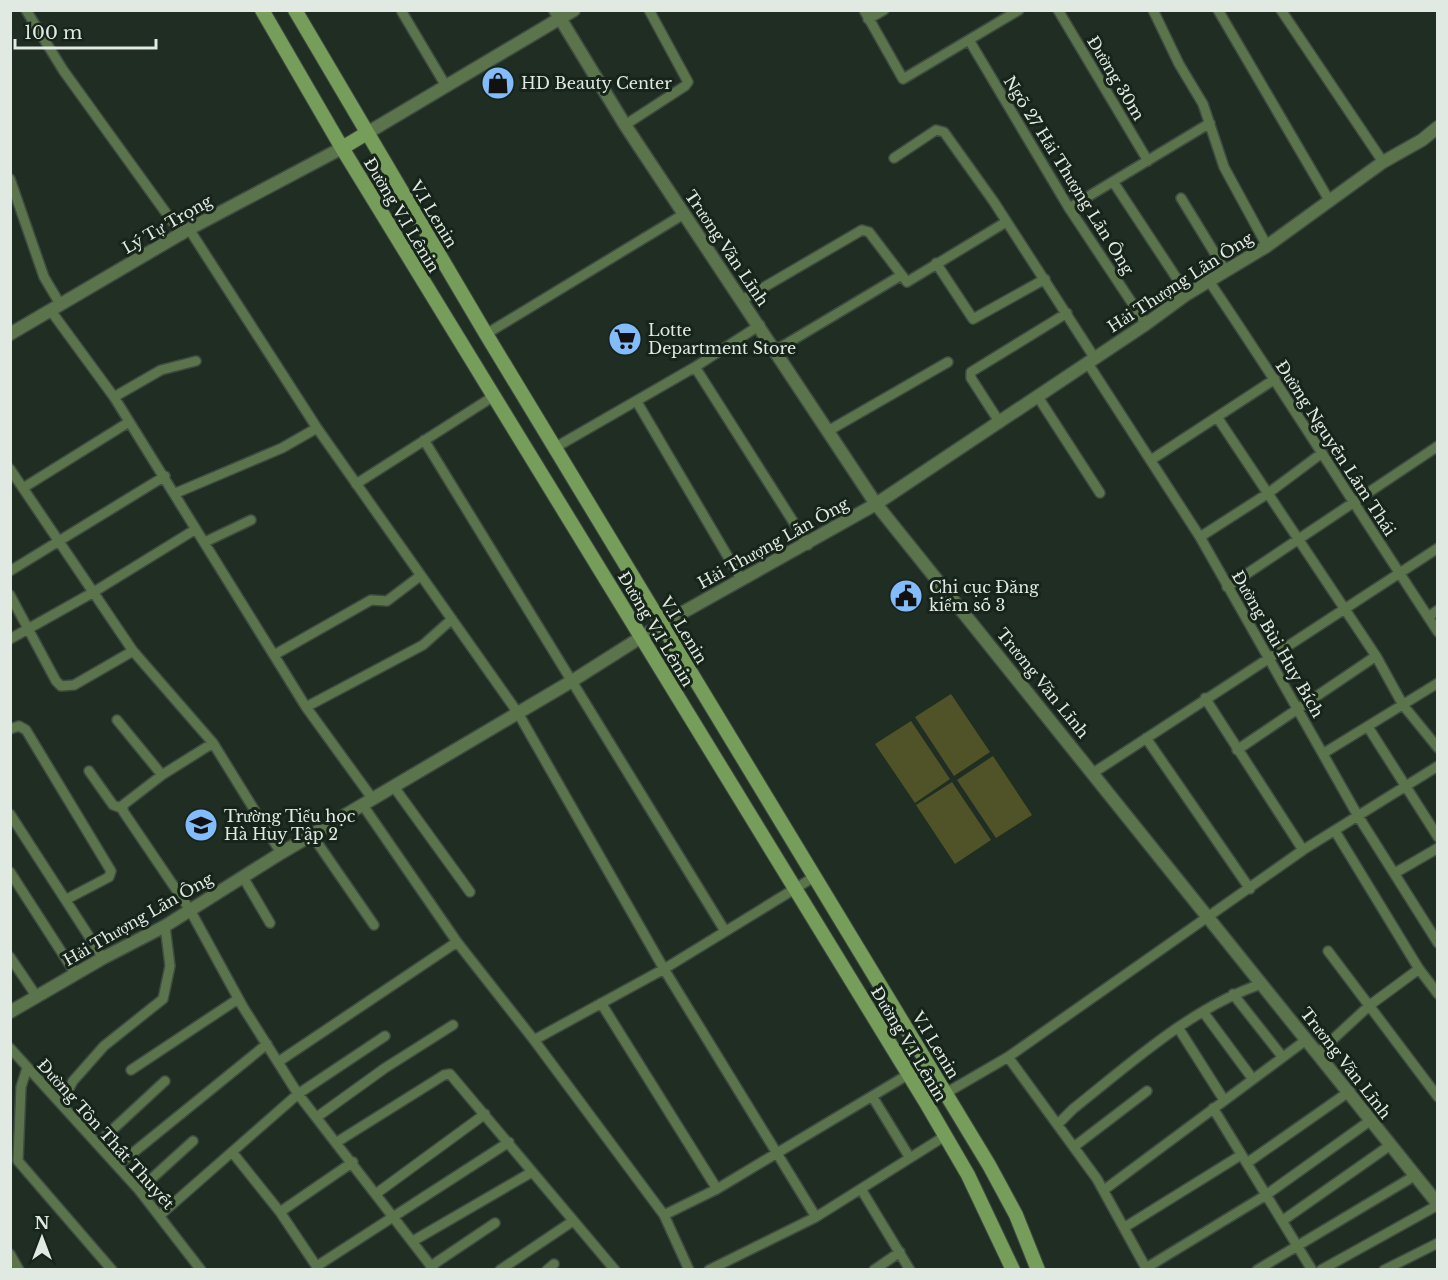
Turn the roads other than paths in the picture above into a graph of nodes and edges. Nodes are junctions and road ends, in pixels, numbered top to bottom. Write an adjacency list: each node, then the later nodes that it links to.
1 (26, 10): 33 (street)
2 (262, 10): 21 (main road, Đường V.I Lênin)
3 (296, 10): 20 (main road, V.I Lenin)
4 (574, 10): 13 (street)
5 (649, 10): 18 (street)
6 (884, 10): 14 (street)
7 (1019, 10): 15 (street)
8 (1058, 10): 23 (street, Đường 30m)
9 (1218, 10): 28 (street)
10 (1281, 10): 24 (street)
11 (403, 11): 16 (street)
12 (1157, 12): 17 (street)
13 (557, 15): 16 (street); 18 (street, Trương Văn Lĩnh)
14 (866, 15): 15 (street)
15 (969, 40): 30 (street, Ngõ 27 Hải Thượng Lãn Ông)
16 (446, 86): 20 (street)
17 (1210, 123): 23 (street); 34 (street)
18 (625, 124): 31 (street, Trương Văn Lĩnh)
19 (1437, 127): 24 (street, Hải Thượng Lãn Ông)
20 (367, 133): 21 (main road); 47 (main road, V.I Lenin)
21 (342, 148): 33 (street, Lý Tự Trọng); 54 (main road, Đường V.I Lênin)
22 (894, 158): 32 (street, Đường Bùi Huy Bích)
23 (1148, 161): 26 (street)
24 (1383, 162): 28 (street, Hải Thượng Lãn Ông)
25 (10, 179): 29 (street)
26 (1114, 183): 30 (street); 40 (street)
27 (1181, 198): 36 (street)
28 (1329, 200): 34 (street, Hải Thượng Lãn Ông)
29 (14, 204): 42 (street)
30 (1069, 208): 44 (street, Ngõ 27 Hải Thượng Lãn Ông)
31 (684, 214): 41 (street, Trương Văn Lĩnh); 47 (street)
32 (1006, 222): 35 (street); 38 (street, Đường Bùi Huy Bích)
33 (185, 232): 42 (street, Lý Tự Trọng); 61 (street)
34 (1267, 246): 36 (street, Hải Thượng Lãn Ông)
35 (936, 263): 37 (street); 38 (street)
36 (1225, 270): 39 (street, Hải Thượng Lãn Ông)
37 (900, 276): 41 (street); 48 (street)
38 (1045, 279): 43 (street, Đường Bùi Huy Bích)
39 (1209, 282): 40 (street, Hải Thượng Lãn Ông); 53 (street, Đường Nguyễn Lâm Thái)
40 (1187, 294): 44 (street, Hải Thượng Lãn Ông)
41 (742, 300): 45 (street, Trương Văn Lĩnh)
42 (55, 308): 46 (street, Lý Tự Trọng); 56 (street)
43 (1067, 313): 49 (street, Đường Bùi Huy Bích); 60 (street)
44 (1146, 324): 49 (street, Hải Thượng Lãn Ông)
45 (760, 325): 48 (street, Trương Văn Lĩnh); 52 (street)
46 (10, 334)
47 (486, 334): 65 (main road, V.I Lenin)
48 (776, 350): 62 (street, Trương Văn Lĩnh)
49 (1091, 359): 55 (street, Hải Thượng Lãn Ông); 67 (street, Đường Bùi Huy Bích)
50 (196, 361): 56 (street)
51 (948, 362): 62 (street)
52 (694, 367): 57 (street); 83 (street)
53 (1275, 380): 58 (street); 66 (street, Đường Nguyễn Lâm Thái)
54 (494, 396): 63 (street); 99 (main road, Đường V.I Lênin)
55 (1038, 396): 60 (street, Hải Thượng Lãn Ông); 73 (street)
56 (114, 398): 59 (street)
57 (637, 402): 65 (street); 88 (street)
58 (1217, 417): 67 (street); 74 (street)
59 (129, 422): 69 (street); 71 (street)
60 (1000, 423): 76 (street, Hải Thượng Lãn Ông)
61 (317, 428): 70 (street); 72 (street)
62 (828, 431): 76 (street, Trương Văn Lĩnh)
63 (424, 440): 70 (street); 105 (street)
64 (1437, 446): 75 (street)
65 (556, 447): 96 (main road, V.I Lenin)
66 (1322, 453): 74 (street); 75 (street, Đường Nguyễn Lâm Thái)
67 (1151, 460): 79 (street, Đường Bùi Huy Bích)
68 (10, 469): 71 (street)
69 (165, 476): 72 (street); 82 (street)
70 (356, 484): 87 (street)
71 (23, 488): 82 (street)
72 (176, 493): 78 (street)
73 (1100, 493)
74 (1267, 494): 79 (street); 80 (street)
75 (1354, 502): 80 (street); 86 (street, Đường Nguyễn Lâm Thái)
76 (876, 504): 83 (street, Hải Thượng Lãn Ông); 122 (street, Trương Văn Lĩnh)
77 (251, 520): 81 (street)
78 (196, 529): 81 (street); 90 (street)
79 (1200, 537): 89 (street, Đường Bùi Huy Bích)
80 (1298, 540): 89 (street); 92 (street)
81 (205, 542): 102 (street)
82 (58, 543): 85 (street); 90 (street)
83 (808, 545): 88 (street, Hải Thượng Lãn Ông)
84 (1437, 548): 86 (street)
85 (10, 571)
86 (1398, 575): 92 (street); 94 (street, Đường Nguyễn Lâm Thái)
87 (420, 576): 95 (street); 102 (street)
88 (741, 579): 96 (street, Hải Thượng Lãn Ông)
89 (1227, 587): 104 (street, Đường Bùi Huy Bích)
90 (92, 593): 97 (street); 101 (street)
91 (10, 595): 97 (street)
92 (1344, 609): 103 (street); 104 (street)
93 (1437, 610): 94 (street)
94 (1428, 616): 98 (street, Đường Nguyễn Lâm Thái)
95 (452, 619): 109 (street); 111 (street)
96 (662, 624): 99 (street, Hải Thượng Lãn Ông); 139 (main road, V.I Lenin)
97 (28, 629): 100 (street); 101 (street)
98 (1437, 632)
99 (641, 638): 105 (street, Hải Thượng Lãn Ông); 140 (main road, Đường V.I Lênin)
100 (10, 639)
101 (133, 651): 116 (street)
102 (274, 655): 109 (street)
103 (1376, 656): 108 (street); 110 (street)
104 (1267, 659): 107 (street); 110 (street, Đường Bùi Huy Bích)
105 (572, 681): 111 (street, Hải Thượng Lãn Ông); 149 (street)
106 (1437, 682): 108 (street)
107 (1205, 698): 115 (street); 118 (street)
108 (1403, 705): 113 (street); 117 (street)
109 (306, 707): 126 (street)
110 (1297, 707): 118 (street); 119 (street, Đường Bùi Huy Bích)
111 (518, 713): 124 (street, Hải Thượng Lãn Ông); 155 (street)
112 (117, 720): 123 (street)
113 (1368, 727): 119 (street); 125 (street)
114 (10, 729): 143 (street)
115 (1146, 738): 122 (street); 141 (street)
116 (213, 743): 123 (street); 135 (street)
117 (1437, 748)
118 (1236, 750): 134 (street)
119 (1324, 753): 129 (street, Đường Bùi Huy Bích)
120 (1437, 766): 125 (street)
121 (89, 771): 127 (street)
122 (1093, 772): 145 (street, Trương Văn Lĩnh)
123 (162, 775): 127 (street)
124 (394, 787): 126 (street, Hải Thượng Lãn Ông); 142 (street)
125 (1405, 788): 129 (street); 132 (street)
126 (367, 801): 131 (street, Hải Thượng Lãn Ông); 150 (street)
127 (122, 808): 144 (street)
128 (10, 814): 143 (street)
129 (1358, 816): 130 (street); 137 (street, Đường Bùi Huy Bích)
130 (1335, 831): 134 (street); 156 (street)
131 (312, 835): 135 (street, Hải Thượng Lãn Ông); 147 (street)
132 (1437, 837)
133 (1437, 848): 137 (street)
134 (1303, 850): 141 (street)
135 (281, 853): 138 (street, Hải Thượng Lãn Ông)
136 (10, 872): 157 (street)
137 (1395, 873): 151 (street, Đường Bùi Huy Bích)
138 (243, 877): 144 (street, Hải Thượng Lãn Ông); 146 (street)
139 (814, 877): 140 (street); 163 (main road, V.I Lenin)
140 (794, 888): 149 (street); 166 (main road, Đường V.I Lênin)
141 (1250, 889): 145 (street)
142 (470, 892)
143 (67, 899): 154 (street)
144 (190, 910): 148 (street, Hải Thượng Lãn Ông); 162 (street)
145 (1208, 917): 158 (street, Trương Văn Lĩnh); 178 (street)
146 (270, 923)
147 (374, 925)
148 (165, 926): 154 (street, Hải Thượng Lãn Ông); 192 (street)
149 (725, 931): 155 (street)
150 (457, 942): 172 (street); 179 (street)
151 (1437, 943)
152 (1328, 951): 165 (street)
153 (10, 957): 161 (street)
154 (103, 958): 157 (street, Hải Thượng Lãn Ông)
155 (664, 969): 164 (street); 206 (street)
156 (1419, 969): 160 (street); 165 (street)
157 (75, 973): 161 (street, Hải Thượng Lãn Ông)
158 (1262, 984): 159 (street); 173 (street, Trương Văn Lĩnh)
159 (1233, 994): 168 (street); 177 (street)
160 (1437, 994)
161 (37, 997): 167 (street, Hải Thượng Lãn Ông)
162 (238, 999): 174 (street); 181 (street)
163 (889, 1000): 166 (main road); 187 (main road, V.I Lenin)
164 (601, 1003): 172 (street); 214 (street)
165 (1370, 1005): 176 (street); 190 (street)
166 (870, 1011): 182 (main road, Đường V.I Lênin)
167 (10, 1012)
168 (1204, 1013): 170 (street); 183 (street)
169 (453, 1025): 195 (street)
170 (1179, 1029): 191 (street); 197 (street)
171 (384, 1036): 188 (street)
172 (534, 1040): 223 (street)
173 (1306, 1040): 176 (street, Trương Văn Lĩnh); 177 (street)
174 (267, 1044): 179 (street); 211 (street)
175 (10, 1048): 180 (street, Đường Tôn Thất Thuyết)
176 (1318, 1053): 186 (street, Trương Văn Lĩnh)
177 (1281, 1055): 183 (street)
178 (1008, 1057): 187 (street); 197 (street)
179 (278, 1062): 188 (street)
180 (27, 1068): 192 (street, Đường Tôn Thất Thuyết); 210 (street)
181 (131, 1070)
182 (909, 1074): 189 (street); 198 (main road, Đường V.I Lênin)
183 (1252, 1078): 191 (street)
184 (165, 1081): 202 (street)
185 (1147, 1090): 203 (street)
186 (1350, 1092): 196 (street, Trương Văn Lĩnh); 208 (street)
187 (946, 1093): 248 (main road, V.I Lenin)
188 (298, 1094): 195 (street); 205 (street)
189 (872, 1096): 206 (street); 207 (street)
190 (1437, 1097)
191 (1224, 1100): 193 (street)
192 (61, 1104): 202 (street, Đường Tôn Thất Thuyết)
193 (1212, 1108): 208 (street); 217 (street)
194 (485, 1114): 200 (street); 201 (street); 218 (street)
195 (317, 1117): 200 (street)
196 (1371, 1120): 204 (street, Trương Văn Lĩnh); 219 (street)
197 (1059, 1123): 203 (street)
198 (945, 1136): 207 (street); 247 (main road, Đường V.I Lênin)
199 (193, 1141): 216 (street)
200 (337, 1142): 209 (street)
201 (509, 1142): 212 (street); 222 (street)
202 (97, 1144): 211 (street, Đường Tôn Thất Thuyết)
203 (1076, 1146): 217 (street)
204 (1389, 1146): 213 (street, Trương Văn Lĩnh); 227 (street)
205 (232, 1152): 221 (street); 224 (street)
206 (776, 1154): 214 (street); 225 (street)
207 (910, 1158): 215 (street)
208 (1244, 1159): 219 (street); 229 (street)
209 (353, 1162): 218 (street); 221 (street)
210 (14, 1163): 239 (street)
211 (118, 1165): 216 (street, Đường Tôn Thất Thuyết)
212 (532, 1172): 226 (street); 230 (street)
213 (1416, 1175): 220 (street, Trương Văn Lĩnh); 232 (street)
214 (717, 1188): 223 (street)
215 (861, 1189): 225 (street); 233 (street)
216 (140, 1190): 224 (street, Đường Tôn Thất Thuyết)
217 (1104, 1190): 229 (street)
218 (377, 1193): 222 (street)
219 (1266, 1195): 227 (street); 237 (street)
220 (1437, 1204): 251 (street)
221 (280, 1212): 235 (street)
222 (394, 1215): 230 (street); 235 (street)
223 (664, 1215): 243 (street)
224 (159, 1216): 240 (street, Đường Tôn Thất Thuyết)
225 (816, 1216): 244 (street)
226 (573, 1221): 241 (street); 242 (street)
227 (1282, 1221): 232 (street)
228 (495, 1223): 236 (street)
229 (1125, 1227): 237 (street)
230 (413, 1241): 236 (street)
231 (1437, 1243): 252 (street)
232 (1298, 1246): 249 (street); 250 (street)
233 (900, 1252): 245 (street); 246 (street)
234 (10, 1254): 238 (street)
235 (318, 1268)
236 (433, 1268)
237 (1146, 1268)
238 (19, 1269)
239 (112, 1269)
240 (201, 1269)
241 (500, 1269)
242 (615, 1269)
243 (689, 1269)
244 (709, 1269)
245 (874, 1269)
246 (910, 1269)
247 (1013, 1269)
248 (1038, 1269)
249 (1257, 1269)
250 (1312, 1269)
251 (1321, 1269)
252 (1384, 1269)

